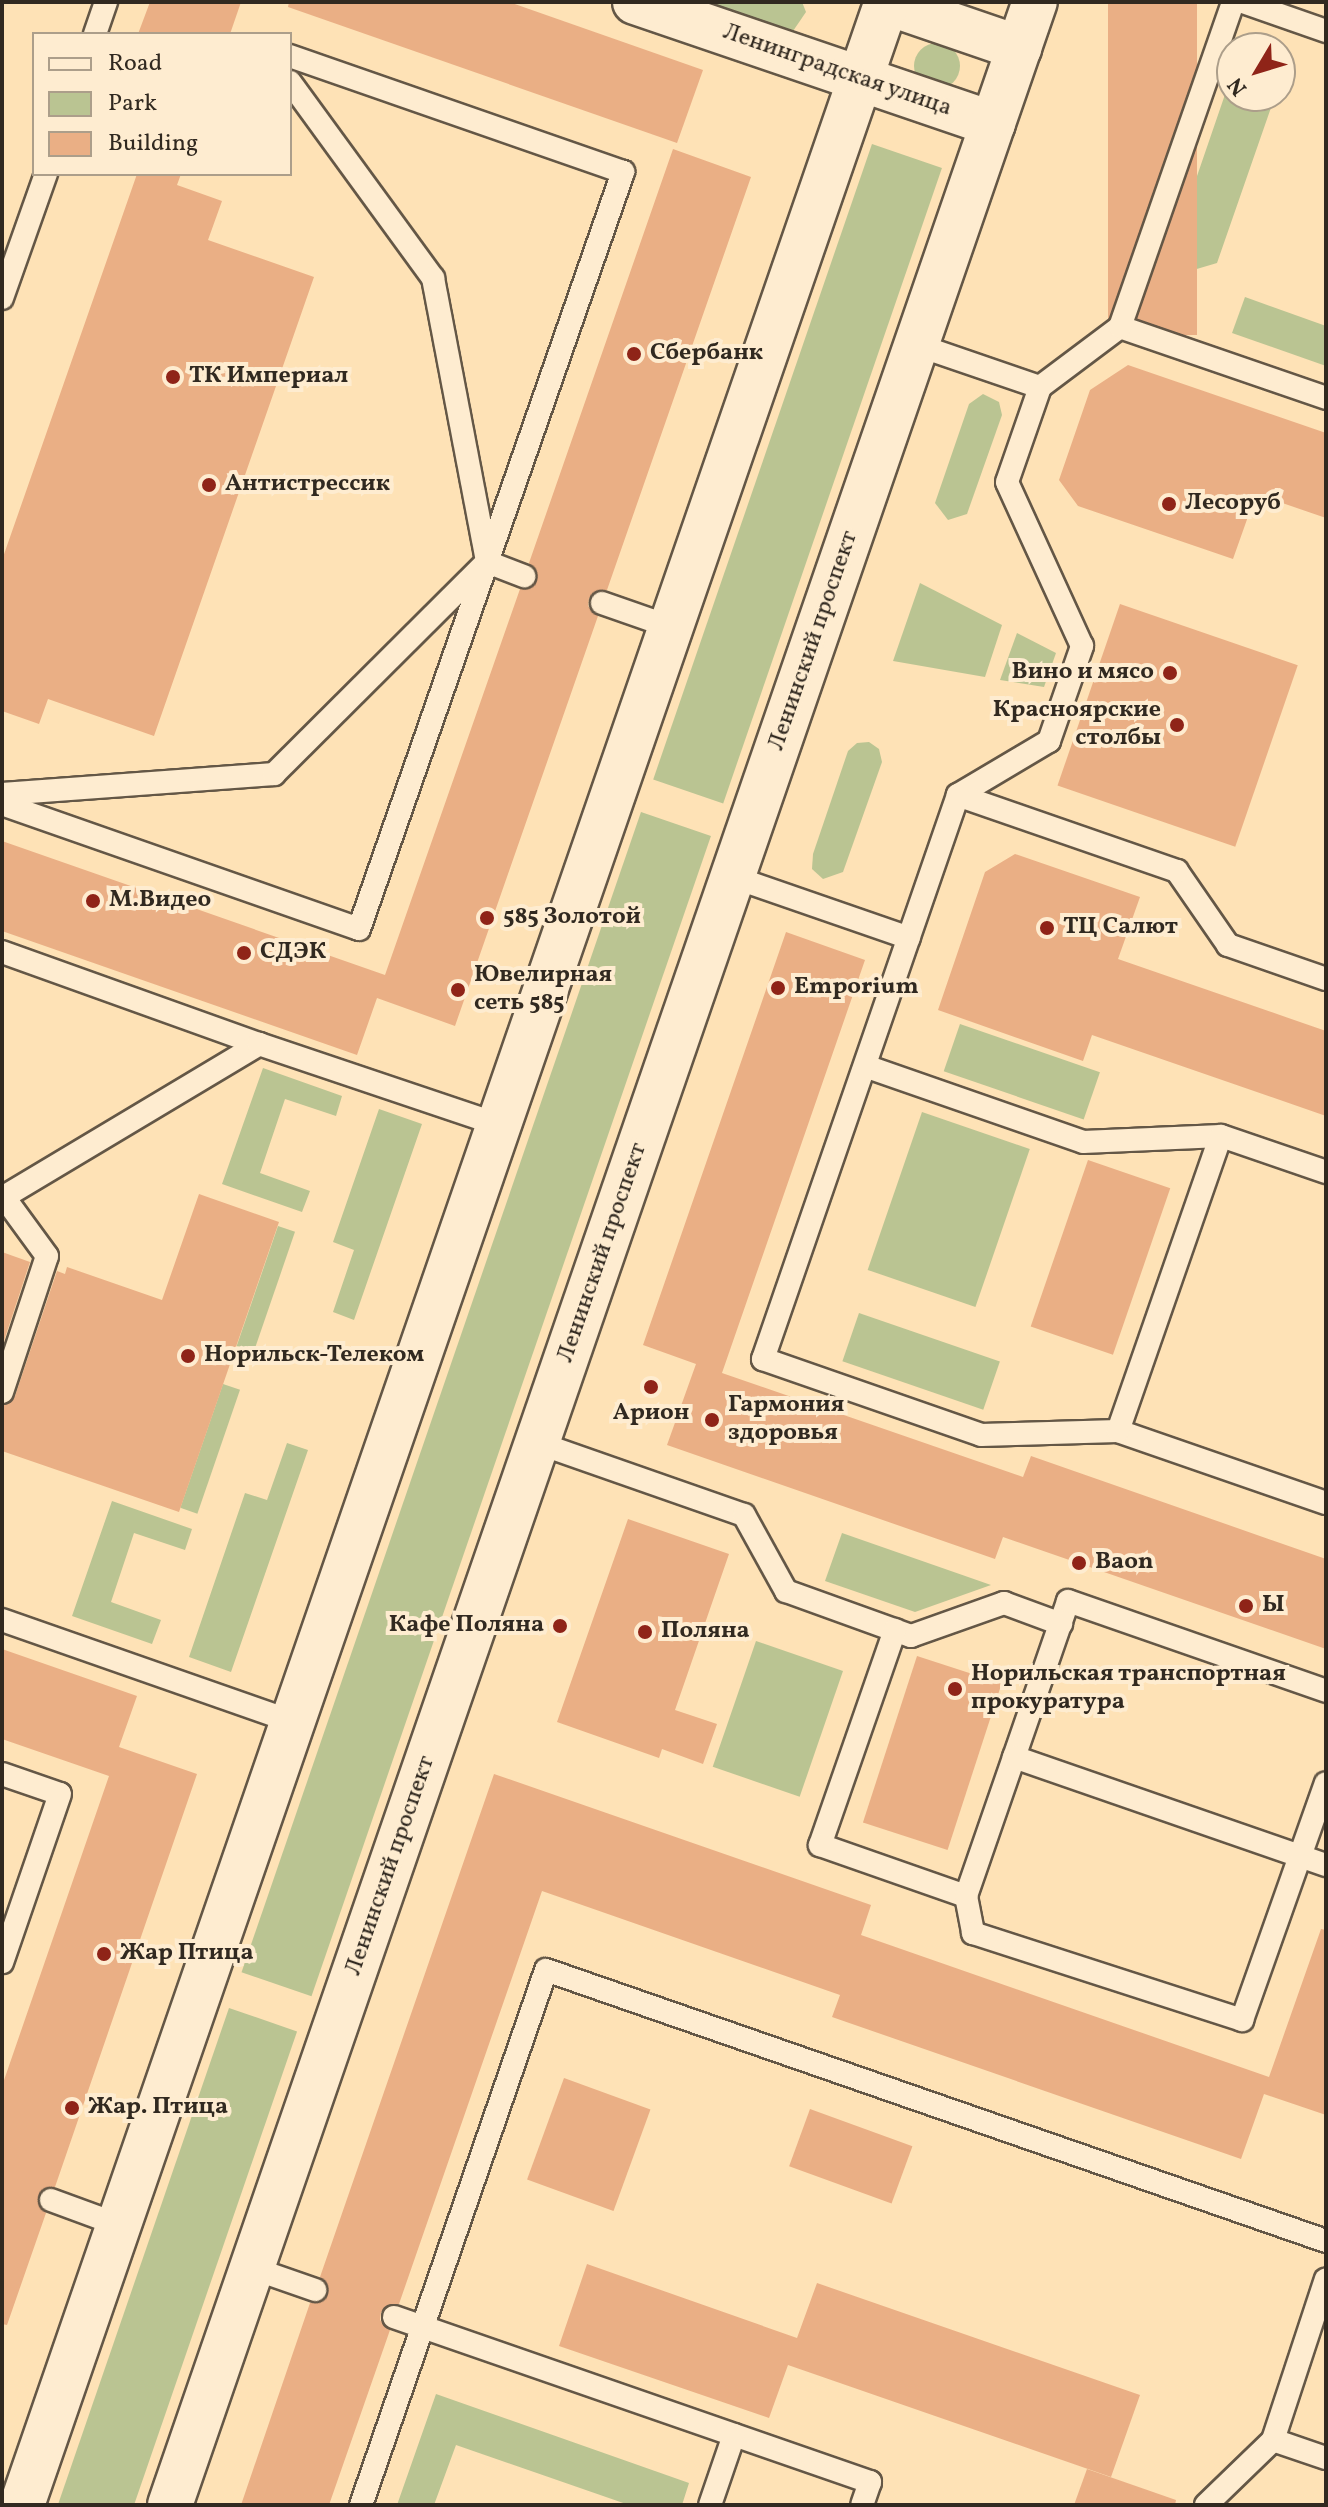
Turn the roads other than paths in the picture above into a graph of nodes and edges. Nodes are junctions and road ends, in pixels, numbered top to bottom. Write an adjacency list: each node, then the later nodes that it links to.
1 (106, 2): 8 (lane)
2 (635, 2): 11 (main road, Ленинградская улица)
3 (886, 2): 9 (main road); 11 (main road)
4 (1035, 2): 9 (main road, Ленинский проспект)
5 (1233, 2): 16 (lane)
6 (1243, 2): 7 (lane)
7 (1326, 31)
8 (96, 32)
9 (1019, 48): 13 (main road, Ленинский проспект)
10 (292, 57): 20 (lane)
11 (860, 79): 13 (main road, Ленинградская улица); 23 (main road)
12 (292, 85): 20 (lane)
13 (993, 124): 17 (main road, Ленинский проспект)
14 (45, 176): 15 (lane)
15 (2, 298)
16 (1120, 327): 18 (lane); 19 (lane)
17 (917, 345): 18 (lane); 27 (main road, Ленинский проспект)
18 (1040, 387): 25 (lane)
19 (1326, 398)
20 (487, 562): 21 (lane); 24 (lane); 26 (lane)
21 (524, 576)
22 (602, 603): 23 (lane)
23 (671, 627): 33 (main road)
24 (2, 794)
25 (958, 795): 28 (lane); 30 (lane)
26 (2, 804)
27 (733, 877): 28 (lane); 39 (main road, Ленинский проспект)
28 (909, 938): 32 (lane)
29 (2, 952): 31 (lane)
30 (1326, 979)
31 (259, 1044): 33 (lane); 36 (lane)
32 (865, 1066): 34 (lane); 38 (lane)
33 (499, 1125): 45 (main road)
34 (1221, 1136): 35 (lane); 38 (lane)
35 (1326, 1172)
36 (4, 1199): 37 (lane)
37 (4, 1383)
38 (1118, 1431): 40 (lane)
39 (538, 1443): 43 (lane); 56 (main road, Ленинский проспект)
40 (1326, 1503)
41 (2, 1620): 45 (lane)
42 (1061, 1624): 43 (lane); 44 (lane); 46 (lane)
43 (895, 1630): 51 (lane)
44 (1326, 1691)
45 (293, 1722): 54 (main road)
46 (1014, 1757): 49 (lane); 51 (lane)
47 (2, 1774): 52 (lane)
48 (1326, 1783): 49 (lane)
49 (1301, 1856): 50 (lane); 51 (lane)
50 (1326, 1865)
51 (966, 1896)
52 (2, 1962)
53 (51, 2200): 54 (lane)
54 (119, 2225): 64 (main road)
55 (1326, 2241): 60 (lane)
56 (252, 2268): 58 (lane); 65 (main road, Ленинский проспект)
57 (1326, 2279): 62 (lane)
58 (315, 2290)
59 (394, 2317): 60 (lane)
60 (422, 2327): 61 (lane); 66 (lane)
61 (734, 2435): 67 (lane); 68 (lane)
62 (1273, 2440): 63 (lane); 69 (lane)
63 (1326, 2458)
64 (22, 2505)
65 (170, 2505)
66 (361, 2505)
67 (710, 2505)
68 (862, 2505)
69 (1206, 2505)

